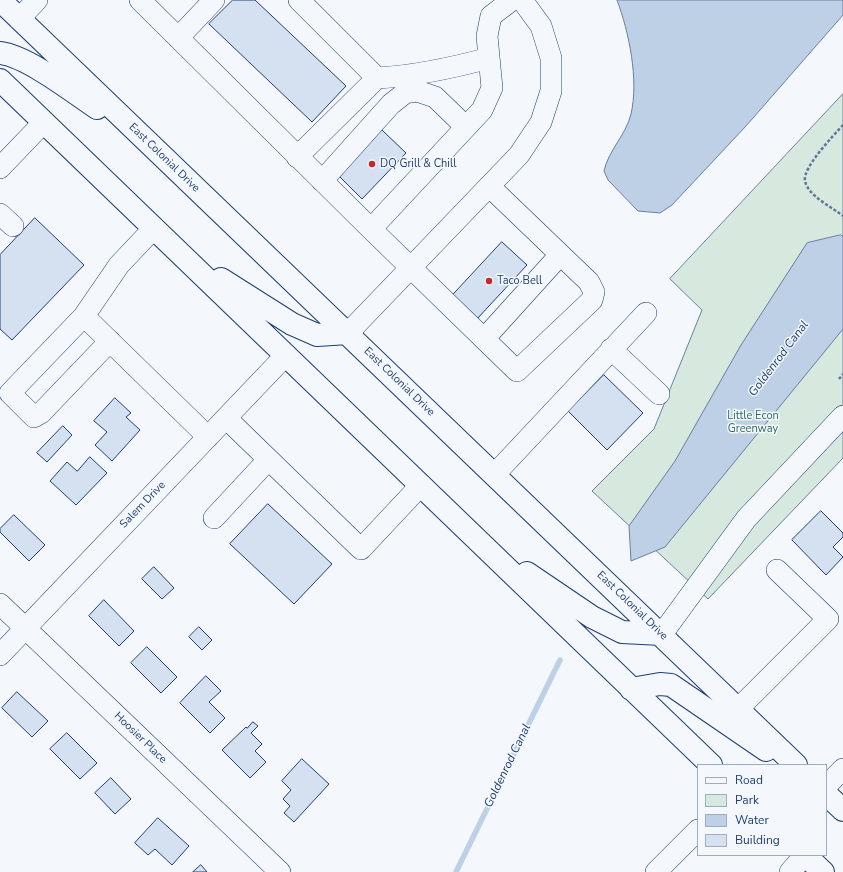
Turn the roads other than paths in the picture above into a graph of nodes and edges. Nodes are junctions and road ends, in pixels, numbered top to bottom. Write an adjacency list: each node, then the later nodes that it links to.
1 (0, 0): 8 (highway, East Colonial Drive)
2 (37, 0): 8 (street)
3 (140, 0): 9 (street)
4 (214, 0): 9 (street)
5 (299, 0): 12 (street)
6 (512, 0): 11 (street)
7 (522, 0): 20 (street)
8 (10, 16): 16 (highway, East Colonial Drive)
9 (178, 38): 17 (street)
10 (0, 53): 16 (highway)
11 (489, 58): 12 (street); 15 (street)
12 (377, 78): 17 (street)
13 (0, 80): 14 (highway)
14 (44, 122): 18 (street); 21 (highway)
15 (466, 126): 19 (street); 22 (street)
16 (138, 134): 28 (highway, East Colonial Drive)
17 (297, 157): 19 (street)
18 (0, 168)
19 (322, 181): 22 (street)
20 (489, 186): 23 (street); 25 (street)
21 (154, 228): 24 (highway); 27 (street)
22 (370, 229): 25 (street)
23 (560, 255): 29 (street); 29 (street)
24 (184, 257): 28 (highway); 32 (highway)
25 (410, 268): 28 (street); 29 (street)
26 (646, 312): 31 (street)
27 (84, 316): 30 (street); 30 (street)
28 (348, 333): 38 (highway, East Colonial Drive)
29 (484, 339)
30 (110, 341): 36 (street)
31 (611, 349): 33 (street); 38 (street)
32 (286, 355): 35 (street, Salem Drive); 39 (highway)
33 (659, 394)
34 (843, 416): 45 (street)
35 (226, 418): 36 (street, Salem Drive); 37 (street)
36 (208, 437): 44 (street, Salem Drive)
37 (268, 460): 39 (street); 41 (street)
38 (494, 475): 45 (highway, East Colonial Drive)
39 (420, 485): 40 (highway)
40 (451, 515): 45 (highway); 47 (highway)
41 (214, 518)
42 (777, 570): 48 (street)
43 (0, 604): 44 (street, Hoosier Place)
44 (25, 628): 46 (street, Salem Drive); 59 (street, Hoosier Place)
45 (662, 634): 48 (highway, East Colonial Drive)
46 (0, 655)
47 (631, 689): 48 (highway); 49 (highway)
48 (731, 715): 50 (highway); 51 (highway, East Colonial Drive)
49 (709, 764)
50 (785, 764)
51 (795, 764)
52 (843, 769): 53 (street)
53 (827, 785)
54 (827, 795): 55 (highway)
55 (843, 810)
56 (697, 831): 60 (street)
57 (804, 856): 61 (street)
58 (806, 856): 62 (highway)
59 (280, 872)
60 (656, 872)
61 (790, 872)
62 (823, 872)

